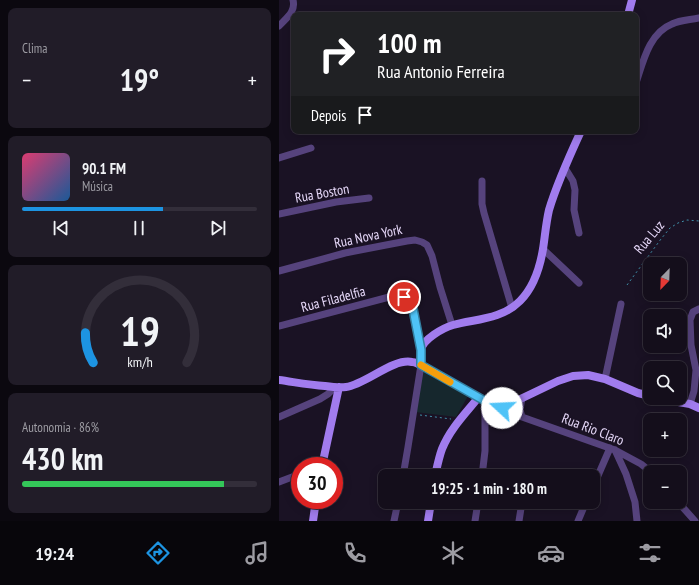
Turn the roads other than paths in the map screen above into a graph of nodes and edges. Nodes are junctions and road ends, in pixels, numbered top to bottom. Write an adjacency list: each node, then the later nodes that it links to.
1 (293, 0): 4 (street)
2 (632, 0): 5 (main road)
3 (291, 12): 7 (street)
4 (291, 12)
5 (629, 12)
6 (699, 18): 8 (street)
7 (279, 26)
8 (639, 74)
9 (580, 134): 12 (main road)
10 (311, 148): 11 (street)
11 (279, 158)
12 (565, 168): 16 (street); 17 (main road)
13 (482, 181): 21 (street)
14 (369, 198): 15 (street, Rua Boston)
15 (279, 214)
16 (579, 233)
17 (543, 249): 19 (street); 21 (main road)
18 (279, 271): 24 (street, Rua Nova York)
19 (579, 283)
20 (621, 304): 28 (street)
21 (511, 308): 24 (main road)
22 (699, 309): 27 (street)
23 (279, 326): 25 (street, Rua Filadelfia)
24 (452, 326): 25 (main road)
25 (421, 350): 26 (main road)
26 (421, 365): 30 (main road); 33 (main road); 43 (street)
27 (698, 369): 36 (street)
28 (605, 379): 31 (main road); 32 (main road)
29 (279, 380): 30 (main road)
30 (337, 387): 38 (street); 41 (main road)
31 (643, 393)
32 (522, 398): 35 (main road); 39 (street)
33 (481, 400): 35 (main road); 44 (main road); 45 (street)
34 (687, 403): 36 (main road)
35 (497, 404): 39 (street, Rua Rio Claro)
36 (690, 404): 37 (main road)
37 (699, 408)
38 (279, 417)
39 (522, 417): 40 (street, Rua Rio Claro)
40 (613, 449): 42 (street, Rua Rio Claro); 46 (street); 62 (street)
41 (323, 457)
42 (643, 466)
43 (404, 469)
44 (436, 469)
45 (483, 469)
46 (600, 474)
47 (291, 477): 48 (street)
48 (279, 482)
49 (315, 509): 56 (main road)
50 (397, 509): 57 (street)
51 (430, 509): 58 (main road)
52 (477, 509): 59 (street)
53 (521, 509): 60 (street)
54 (583, 509): 61 (street)
55 (684, 509): 63 (street)
56 (313, 521)
57 (394, 521)
58 (427, 521)
59 (475, 521)
60 (519, 521)
61 (578, 521)
62 (637, 521)
63 (695, 521)

